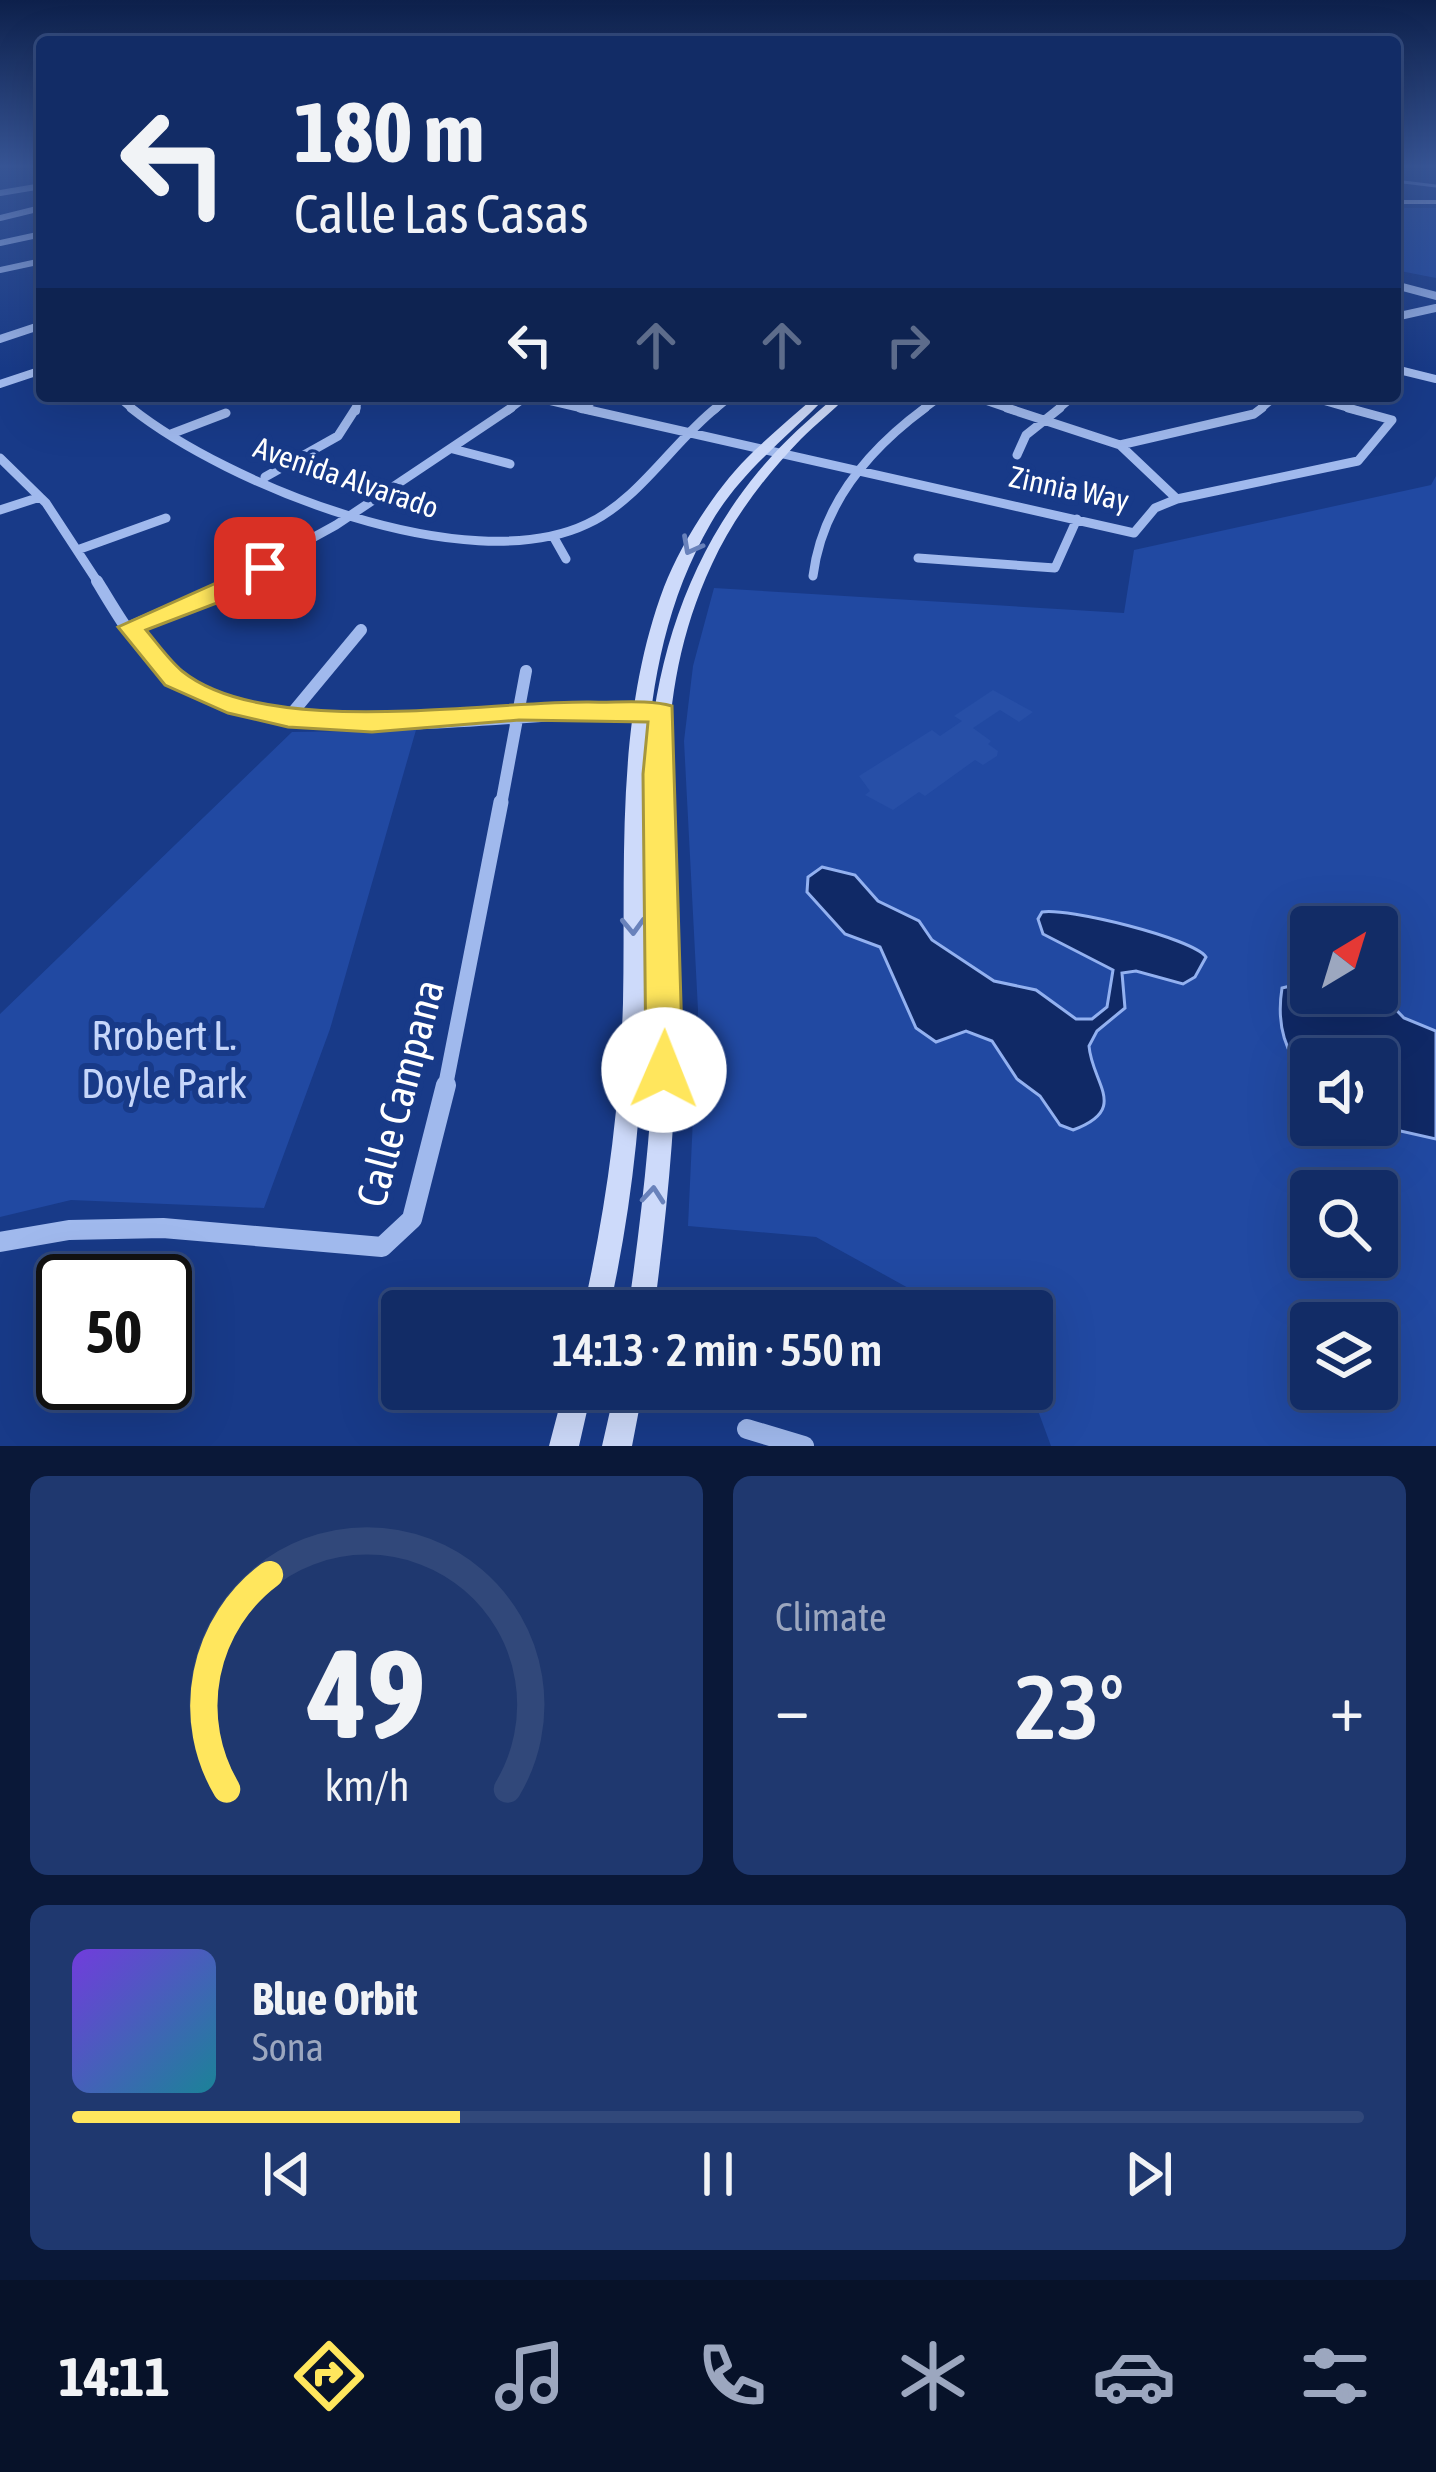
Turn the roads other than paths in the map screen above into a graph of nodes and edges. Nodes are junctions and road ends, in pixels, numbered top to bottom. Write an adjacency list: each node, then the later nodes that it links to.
1 (36, 235): 2 (street)
2 (0, 243)
3 (36, 262): 4 (street)
4 (0, 270)
5 (1401, 286): 6 (street)
6 (1436, 296)
7 (1436, 308): 8 (street)
8 (1401, 316)
9 (36, 327): 10 (street)
10 (0, 339)
11 (1401, 371): 13 (street)
12 (36, 372): 14 (street)
13 (1436, 380)
14 (0, 384)
15 (126, 402): 31 (street, Avenida Alvarado)
16 (358, 402): 40 (street)
17 (520, 402): 34 (street)
18 (553, 402): 28 (street, Zinnia Way)
19 (591, 402): 28 (street)
20 (724, 402): 32 (street, Avenida Alvarado)
21 (816, 402): 35 (main road)
22 (834, 402): 35 (main road)
23 (934, 402): 39 (street)
24 (992, 402): 30 (street)
25 (1066, 402): 30 (street)
26 (1269, 402): 33 (street)
27 (1328, 402): 42 (street, Zinnia Way)
28 (582, 409): 32 (street, Zinnia Way)
29 (226, 413): 31 (street)
30 (1044, 418): 33 (street); 36 (street)
31 (172, 434): 40 (street, Avenida Alvarado)
32 (685, 434): 35 (street, Zinnia Way); 47 (street, Avenida Alvarado)
33 (1120, 445): 42 (street)
34 (453, 449): 38 (street); 44 (street)
35 (767, 454): 39 (street, Zinnia Way); 56 (main road, one-way to 56); 57 (main road)
36 (1017, 455)
37 (0, 458): 41 (street)
38 (510, 464)
39 (857, 474): 46 (street, Zinnia Way); 51 (street)
40 (265, 477): 44 (street, Avenida Alvarado)
41 (40, 497): 43 (street); 48 (street)
42 (1177, 499): 46 (street, Zinnia Way)
43 (0, 510)
44 (357, 512): 47 (street, Avenida Alvarado); 52 (street)
45 (166, 518): 48 (street)
46 (1077, 519): 49 (street)
47 (553, 536): 50 (street)
48 (80, 549): 52 (street)
49 (918, 558)
50 (566, 559)
51 (813, 576)
52 (130, 627): 58 (street)
53 (361, 630): 58 (street)
54 (526, 671): 55 (street, Calle Campana)
55 (519, 711): 56 (street); 58 (street); 59 (street, Calle Campana)
56 (637, 712): 57 (main road); 60 (main road, one-way to 60)
57 (662, 713): 61 (main road, one-way to 57)
58 (288, 718)
59 (0, 1242)
60 (600, 1290)
61 (643, 1290)
62 (573, 1410): 65 (main road)
63 (624, 1410): 66 (main road)
64 (747, 1429): 67 (street)
65 (564, 1446)
66 (616, 1446)
67 (804, 1446)

